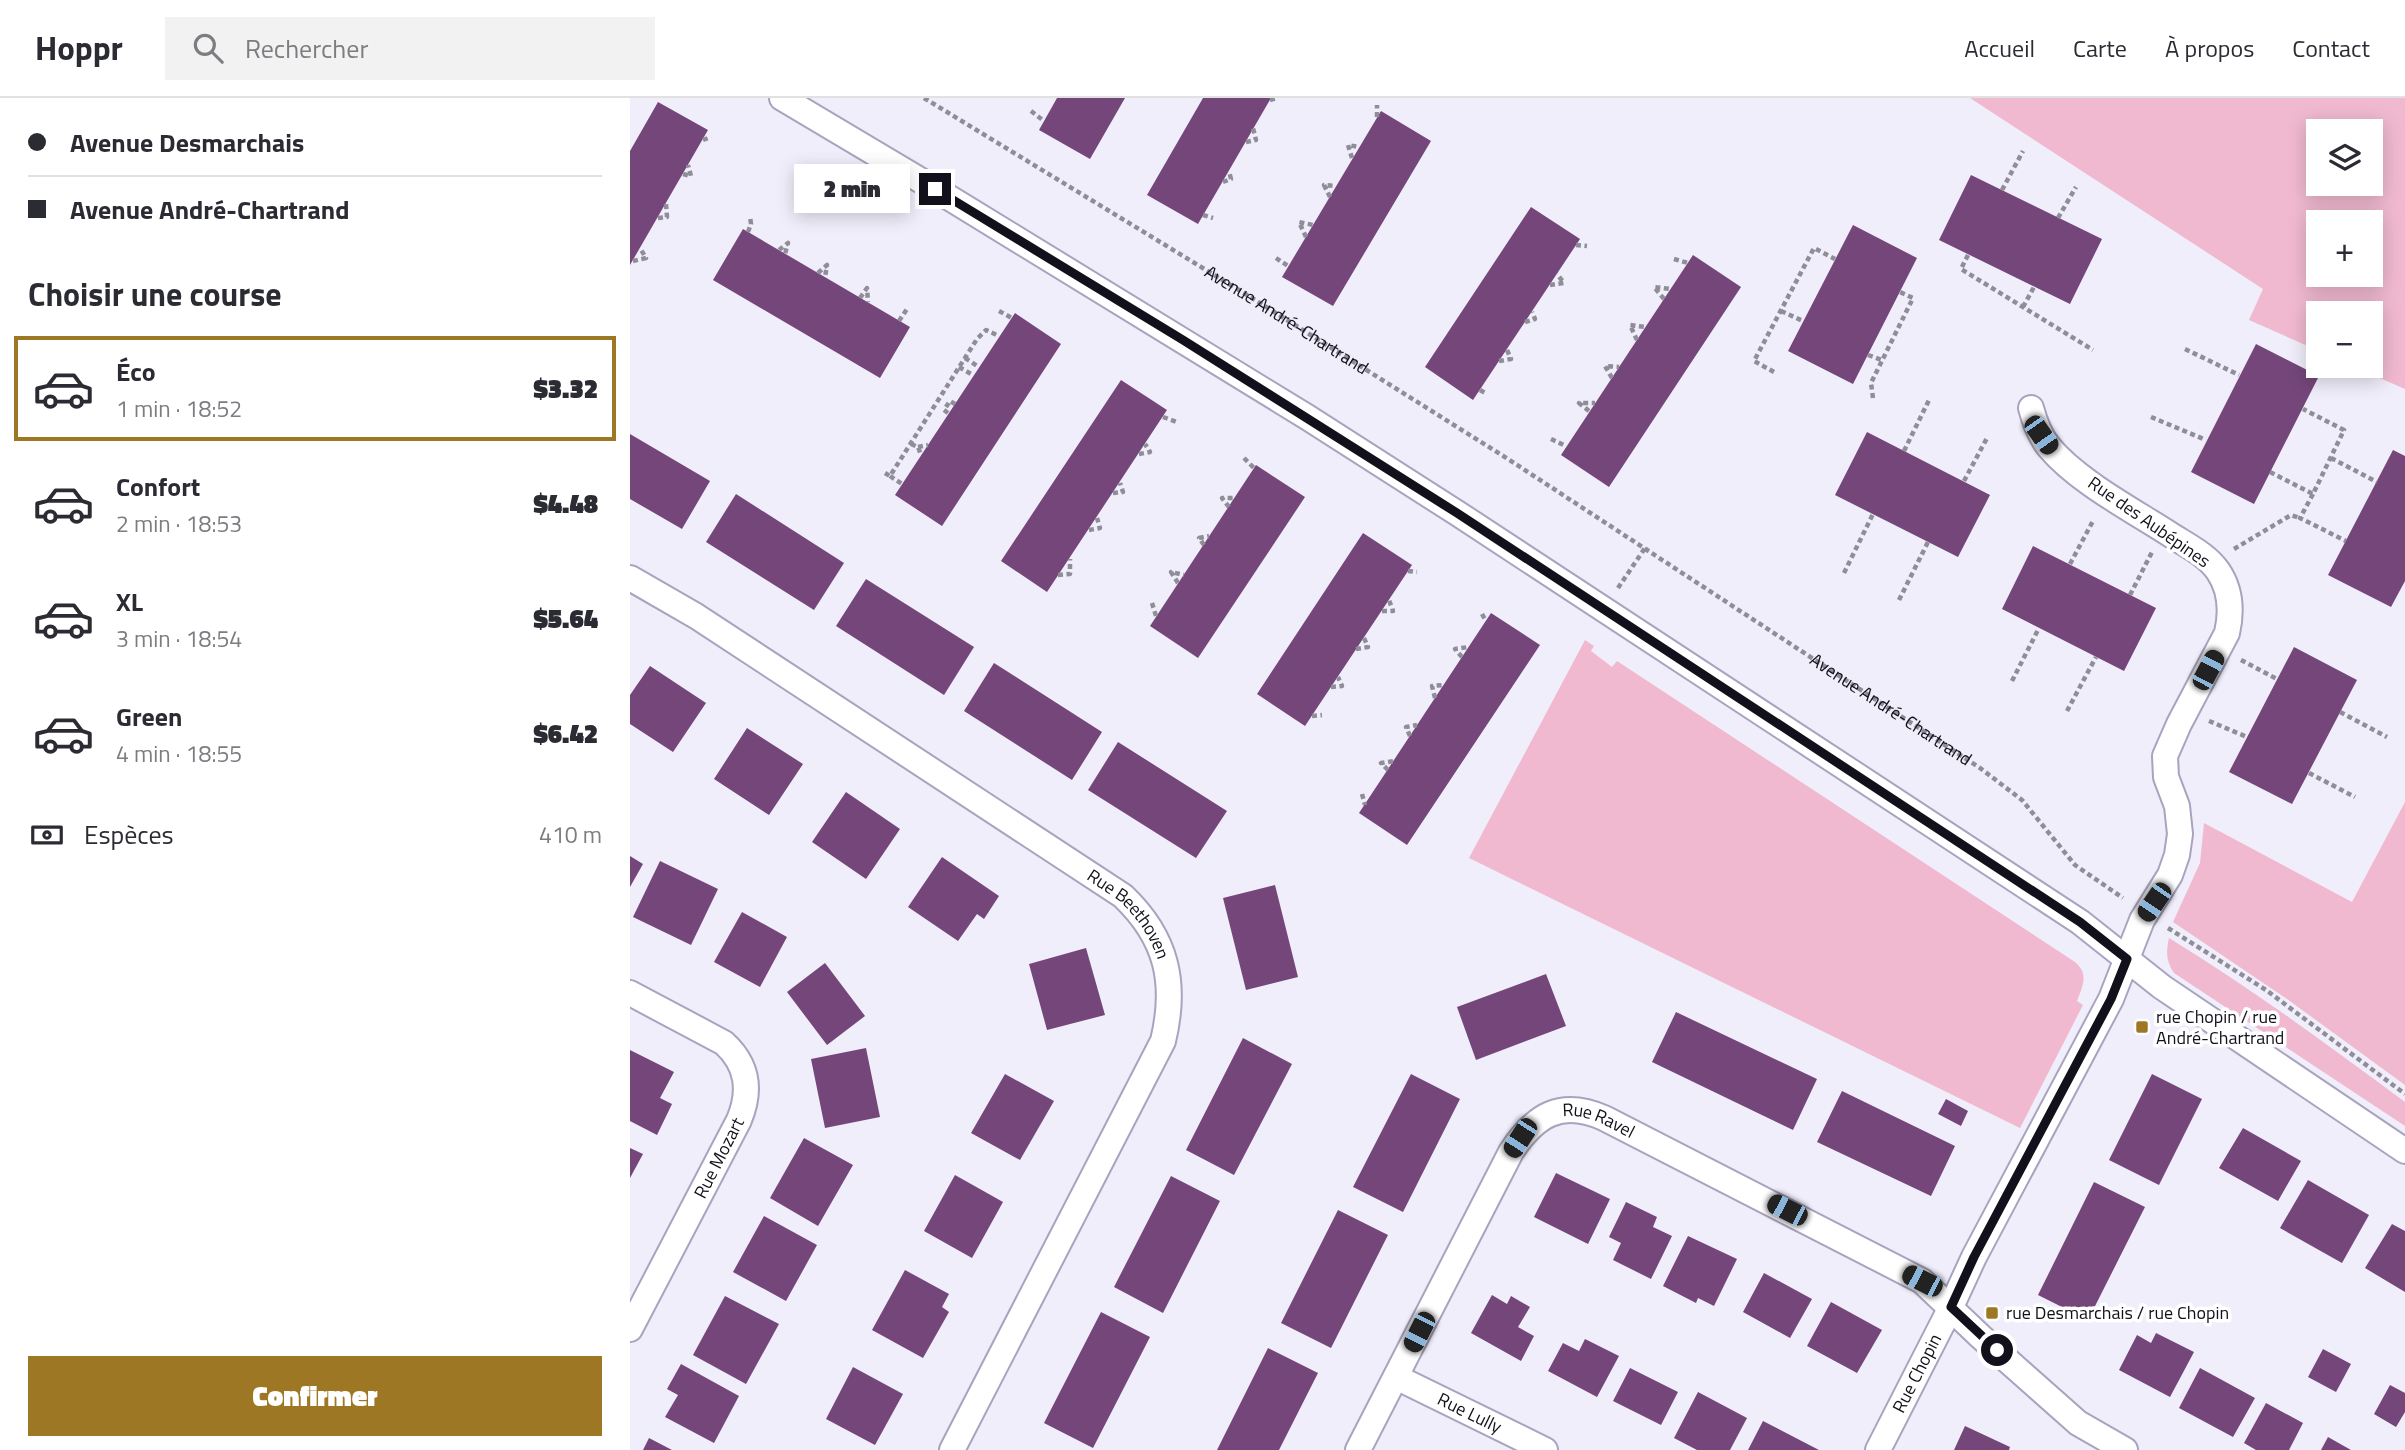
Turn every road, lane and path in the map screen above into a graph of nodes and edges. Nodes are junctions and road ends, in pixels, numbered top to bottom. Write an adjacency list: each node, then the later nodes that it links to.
1 (782, 98): 181 (street)
2 (924, 98): 130 (path, Avenue André-Chartrand)
3 (1278, 98): 4 (path)
4 (1270, 100)
5 (1377, 104): 7 (path)
6 (1031, 111): 8 (path)
7 (1377, 117)
8 (1044, 121)
9 (1253, 128): 12 (path)
10 (711, 136): 11 (path)
11 (703, 140)
12 (1245, 142)
13 (1359, 147): 15 (path)
14 (2023, 152): 22 (path)
15 (1352, 158)
16 (688, 165): 18 (path)
17 (1229, 171): 19 (path)
18 (683, 174)
19 (1223, 181)
20 (1336, 186): 23 (path)
21 (2076, 187): 29 (path)
22 (2002, 190)
23 (1330, 197)
24 (666, 204): 27 (path)
25 (1203, 215): 28 (path)
26 (750, 216): 31 (path)
27 (658, 218)
28 (1213, 218)
29 (2058, 218)
30 (1313, 225): 32 (path)
31 (748, 232)
32 (1306, 237)
33 (1576, 245): 34 (path)
34 (1587, 246)
35 (640, 248): 42 (path)
36 (779, 250): 37 (path)
37 (785, 254)
38 (1968, 255): 55 (path)
39 (1276, 258): 44 (path)
40 (1674, 259): 43 (path)
41 (1835, 259): 58 (path)
42 (633, 261)
43 (1688, 263)
44 (1288, 266)
45 (818, 273): 47 (path)
46 (1557, 274): 48 (path)
47 (825, 277)
48 (1550, 285)
49 (2034, 287): 55 (path)
50 (1670, 289): 53 (path)
51 (1900, 292): 72 (path)
52 (860, 298): 54 (path)
53 (1664, 299)
54 (868, 302)
55 (2023, 307): 69 (path)
56 (907, 309): 61 (path)
57 (999, 311): 60 (path)
58 (1781, 311): 62 (path); 77 (path)
59 (1532, 312): 63 (path)
60 (1012, 318)
61 (899, 321)
62 (1803, 321)
63 (1525, 323)
64 (1645, 327): 66 (path)
65 (999, 337): 71 (path)
66 (1637, 340)
67 (2185, 349): 79 (path)
68 (1507, 350): 73 (path)
69 (2093, 350)
70 (1868, 355): 72 (path)
71 (965, 358): 74 (path); 75 (path)
72 (1882, 360): 83 (path)
73 (1499, 361)
74 (959, 367): 78 (path); 85 (path)
75 (979, 367)
76 (1619, 367): 80 (path)
77 (1774, 372)
78 (973, 375)
79 (2239, 375)
80 (1612, 378)
81 (1480, 390): 82 (path)
82 (1487, 394)
83 (1873, 398)
84 (1930, 398): 104 (path)
85 (938, 400): 88 (path); 99 (path)
86 (1595, 403): 91 (path)
87 (955, 404): 88 (path)
88 (948, 405): 92 (path)
89 (2031, 408): 181 (street, Rue des Aubépines)
90 (2303, 409): 108 (path)
91 (1589, 411)
92 (948, 413)
93 (1163, 417): 95 (path)
94 (2151, 417): 98 (path)
95 (1177, 422)
96 (1987, 438): 113 (path)
97 (1551, 439): 102 (path)
98 (2206, 440)
99 (911, 444): 103 (path); 112 (path)
100 (1145, 444): 105 (path)
101 (928, 445): 103 (path)
102 (1566, 446)
103 (918, 447): 106 (path)
104 (1904, 451)
105 (1139, 454)
106 (921, 455)
107 (1244, 458): 109 (path)
108 (2330, 458): 115 (path); 118 (path)
109 (1254, 468)
110 (2270, 472): 118 (path)
111 (885, 473): 112 (path)
112 (891, 476): 116 (path)
113 (1964, 481)
114 (1120, 482): 117 (path)
115 (2376, 482)
116 (902, 484)
117 (1113, 493)
118 (2313, 494): 124 (path)
119 (1235, 498): 120 (path)
120 (1229, 507)
121 (1873, 514): 137 (path)
122 (2095, 516): 134 (path)
123 (1097, 518): 125 (path)
124 (2300, 518): 127 (path); 132 (path)
125 (1088, 530)
126 (1209, 536): 129 (path)
127 (2346, 541)
128 (1928, 542): 145 (path)
129 (1204, 545)
130 (1645, 548): 142 (path); 179 (path, Avenue André-Chartrand)
131 (2152, 552): 143 (path)
132 (2226, 553)
133 (1070, 559): 138 (path)
134 (2070, 564)
135 (1408, 571): 136 (path)
136 (1417, 572)
137 (1844, 573)
138 (1059, 575)
139 (1184, 575): 141 (path)
140 (630, 578): 188 (street, Rue Beethoven)
141 (1178, 583)
142 (1614, 594)
143 (2130, 594)
144 (1389, 600): 147 (path)
145 (1899, 600)
146 (1152, 603): 149 (path)
147 (1382, 611)
148 (1482, 614): 150 (path)
149 (1157, 616)
150 (1486, 621)
151 (2039, 628): 160 (path)
152 (1364, 638): 154 (path)
153 (1469, 647): 156 (path)
154 (1356, 649)
155 (2234, 656): 159 (path)
156 (1462, 657)
157 (2096, 657): 164 (path)
158 (1338, 677): 162 (path)
159 (2277, 679)
160 (2012, 681)
161 (1444, 685): 163 (path)
162 (1331, 687)
163 (1435, 698)
164 (2067, 711)
165 (2340, 712): 172 (path)
166 (1322, 715): 167 (path)
167 (1312, 716)
168 (2202, 718): 171 (path)
169 (1417, 725): 170 (path)
170 (1410, 736)
171 (2247, 737)
172 (2387, 737)
173 (1394, 761): 174 (path)
174 (1388, 770)
175 (2308, 773): 177 (path)
176 (1362, 794): 178 (path)
177 (2355, 797)
178 (1365, 805)
179 (2119, 896)
180 (2171, 930): 183 (path)
181 (2127, 959): 184 (street); 185 (street, Rue Chopin)
182 (630, 993): 186 (street, Rue Mozart)
183 (2405, 1094)
184 (2405, 1151)
185 (1951, 1307): 187 (street, Rue Ravel); 191 (street, Rue Chopin); 192 (street, Rue Ravel)
186 (630, 1329)
187 (1396, 1377): 189 (street, Rue Ravel); 190 (street, Rue Lully)
188 (952, 1450)
189 (1358, 1450)
190 (1545, 1450)
191 (1878, 1450)
192 (2125, 1450)

